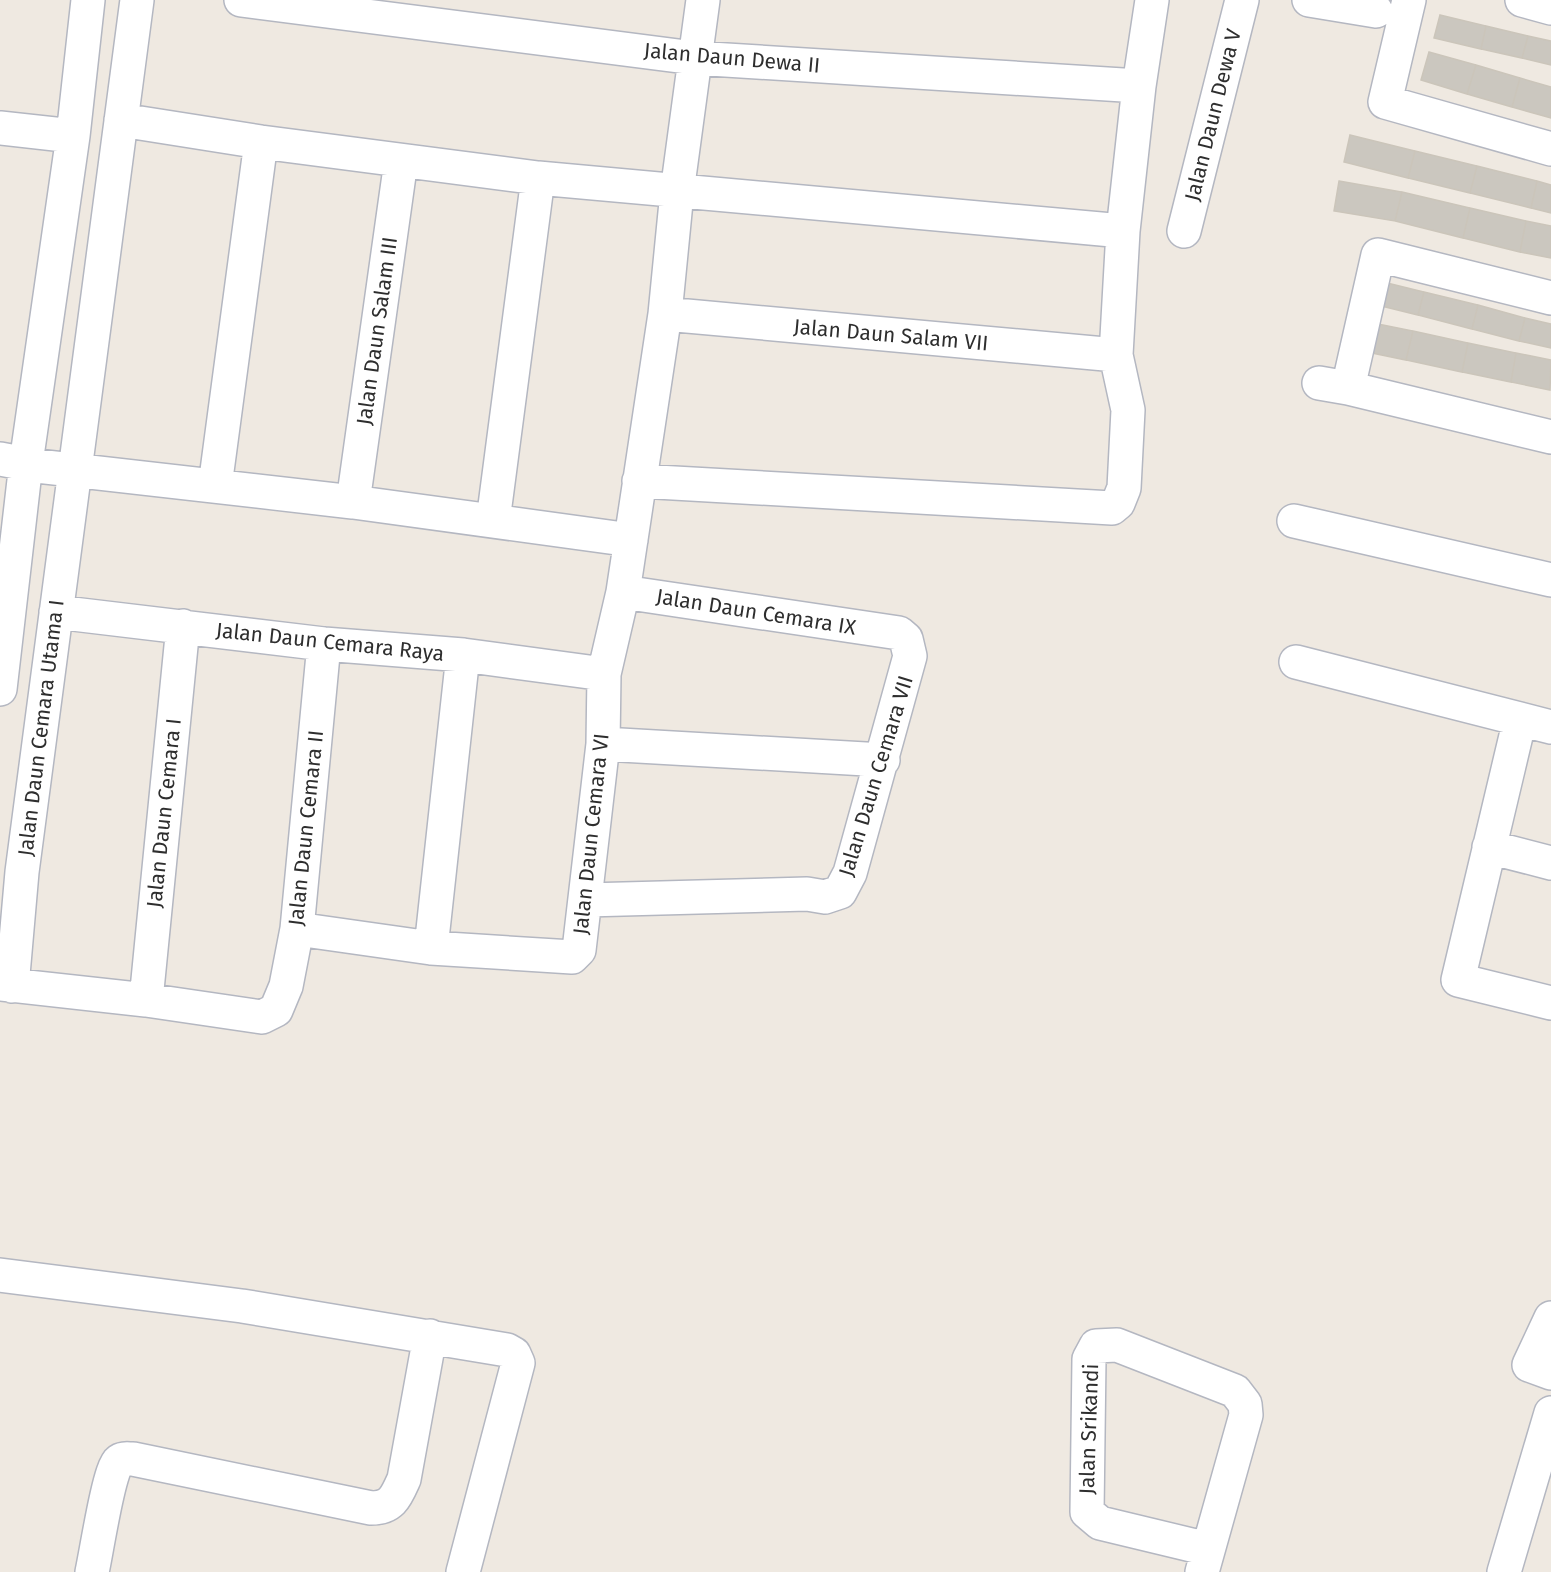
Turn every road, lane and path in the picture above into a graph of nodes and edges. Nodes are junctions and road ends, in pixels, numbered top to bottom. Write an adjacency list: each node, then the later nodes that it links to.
1 (88, 0): 16 (street)
2 (137, 0): 14 (street)
3 (241, 0): 12 (street, Jalan Daun Dewa II)
4 (703, 0): 12 (street, Jalan Daun Cemara VI)
5 (1152, 0): 13 (street)
6 (1242, 0): 23 (street, Jalan Daun Dewa V)
7 (1309, 0): 11 (street)
8 (1409, 0): 18 (street)
9 (1522, 0): 10 (street)
10 (1551, 8)
11 (1376, 10)
12 (694, 58): 13 (street, Jalan Daun Dewa II); 21 (street, Jalan Daun Cemara VI)
13 (1139, 86): 22 (street)
14 (121, 120): 17 (street); 28 (street)
15 (0, 128): 16 (street)
16 (73, 136): 28 (street)
17 (261, 142): 19 (street); 30 (street)
18 (1551, 149)
19 (401, 160): 20 (street); 31 (street, Jalan Daun Salam III)
20 (538, 178): 21 (street); 32 (street)
21 (677, 192): 22 (street); 25 (street, Jalan Daun Cemara VI)
22 (1123, 231): 26 (street)
23 (1184, 231)
24 (1551, 298): 27 (street)
25 (665, 314): 26 (street, Jalan Daun Salam VII); 29 (street, Jalan Daun Cemara VI)
26 (1116, 355): 29 (street)
27 (1551, 437)
28 (40, 466): 30 (street); 37 (street); 38 (street, Jalan Daun Cemara Utama I)
29 (639, 481): 34 (street, Jalan Daun Cemara VI)
30 (214, 486): 31 (street)
31 (353, 502): 32 (street)
32 (493, 521): 34 (street)
33 (1294, 521): 35 (street)
34 (631, 540): 36 (street, Jalan Daun Cemara VI)
35 (1551, 580)
36 (623, 592): 40 (street, Jalan Daun Cemara IX); 44 (street, Jalan Daun Cemara VI)
37 (5, 609): 45 (street)
38 (56, 612): 39 (street, Jalan Daun Cemara Raya); 55 (street, Jalan Daun Cemara Utama I)
39 (183, 626): 41 (street, Jalan Daun Cemara Raya); 56 (street, Jalan Daun Cemara I)
40 (889, 632): 49 (street, Jalan Daun Cemara VII)
41 (324, 644): 42 (street, Jalan Daun Cemara Raya); 53 (street, Jalan Daun Cemara II)
42 (463, 655): 44 (street, Jalan Daun Cemara Raya); 54 (street)
43 (1296, 662): 46 (street)
44 (604, 674): 48 (street, Jalan Daun Cemara VI)
45 (0, 689)
46 (1520, 719): 47 (street); 50 (street)
47 (1551, 727)
48 (603, 744): 49 (street); 52 (street, Jalan Daun Cemara VI)
49 (882, 760): 52 (street, Jalan Daun Cemara VII)
50 (1489, 847): 51 (street); 57 (street)
51 (1551, 863)
52 (586, 900): 54 (street, Jalan Daun Cemara VI)
53 (297, 929): 54 (street); 56 (street, Jalan Daun Cemara II)
54 (431, 948)
55 (6, 985): 56 (street)
56 (146, 1000)
57 (1551, 1003)
58 (0, 1275): 60 (street)
59 (1551, 1318): 61 (street)
60 (430, 1336): 64 (street); 65 (street)
61 (1551, 1373)
62 (1551, 1413): 66 (street)
63 (1205, 1560): 63 (street, Jalan Srikandi)
64 (92, 1572)
65 (463, 1572)
66 (1504, 1572)

